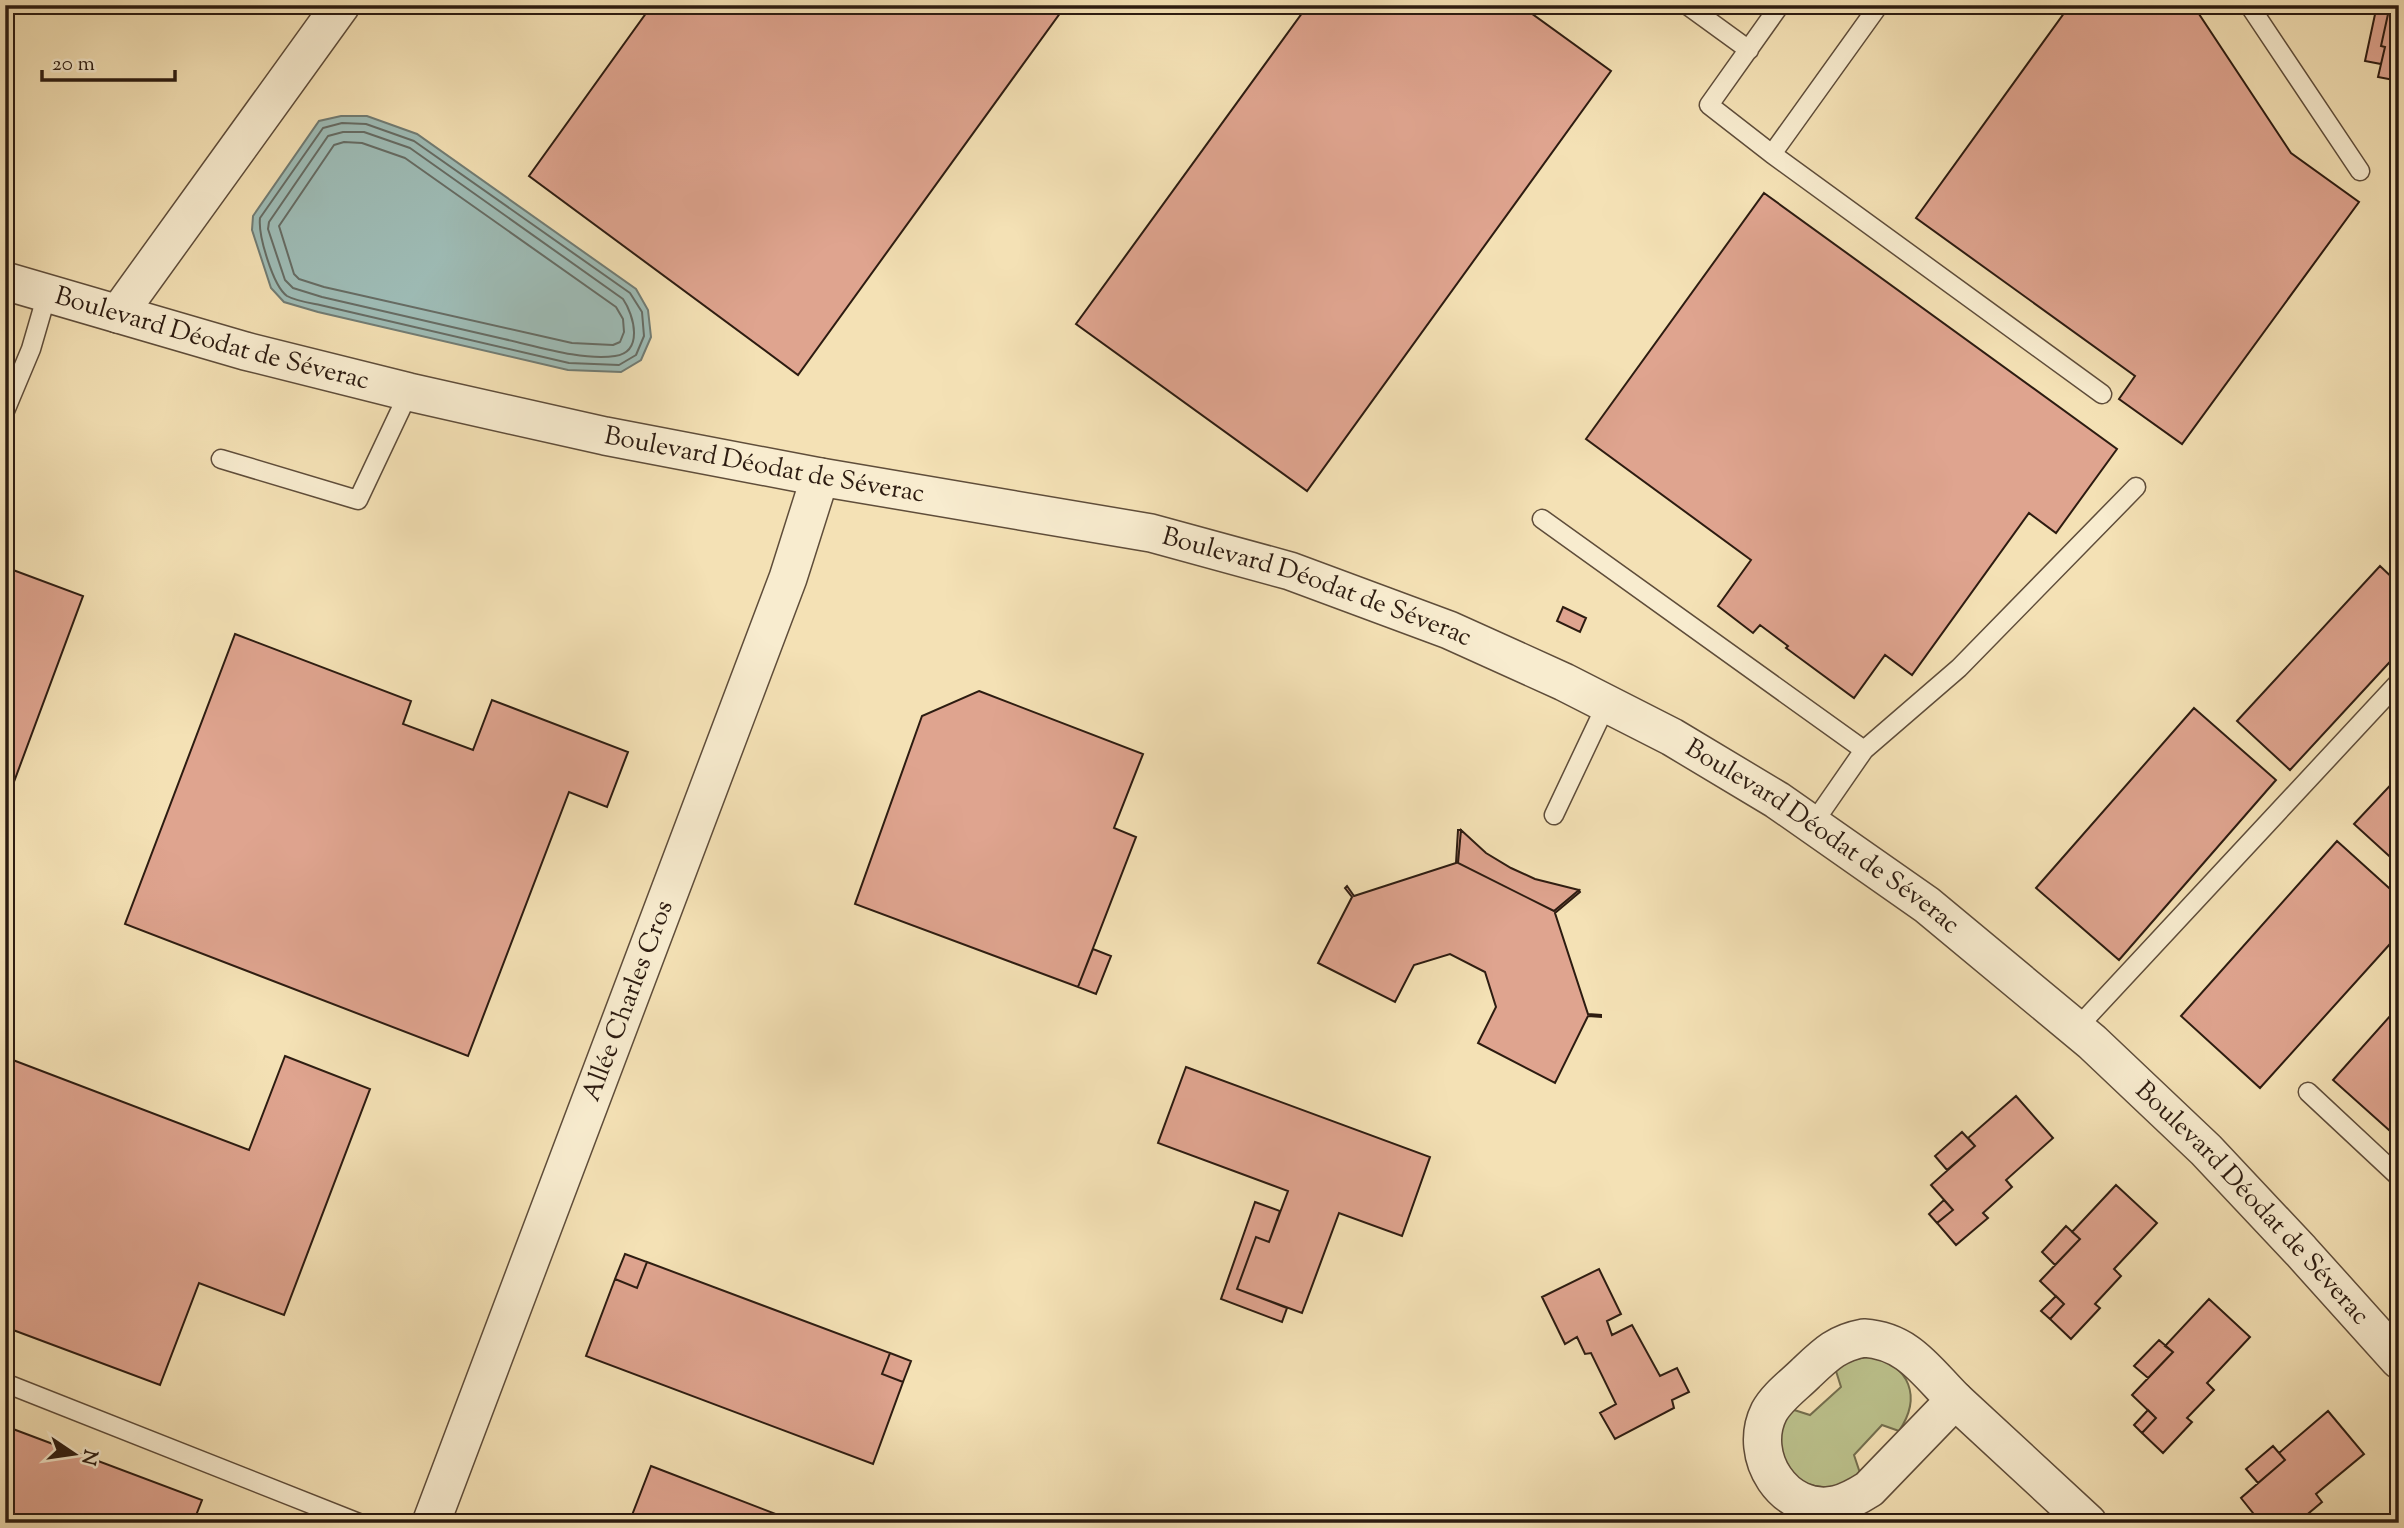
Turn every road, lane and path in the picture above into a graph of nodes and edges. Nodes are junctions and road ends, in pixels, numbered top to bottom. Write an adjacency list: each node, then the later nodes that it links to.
1 (341, 5): 11 (street)
2 (1686, 5): 6 (lane)
3 (1780, 5): 6 (lane)
4 (1879, 5): 7 (lane)
5 (2249, 5): 8 (lane)
6 (1749, 50): 7 (lane)
7 (1772, 154): 13 (lane)
8 (2360, 171)
9 (5, 281): 10 (street, Boulevard Déodat de Séverac)
10 (47, 293): 11 (street, Boulevard Déodat de Séverac); 14 (lane)
11 (118, 314): 12 (street, Boulevard Déodat de Séverac)
12 (409, 392): 15 (lane); 16 (street, Boulevard Déodat de Séverac)
13 (2102, 394)
14 (5, 411)
15 (221, 459)
16 (820, 478): 20 (street, Boulevard Déodat de Séverac); 31 (street, Allée Charles Cros)
17 (2136, 487): 21 (lane)
18 (1542, 519): 21 (lane)
19 (2399, 682): 24 (lane)
20 (1607, 703): 22 (lane); 23 (street, Boulevard Déodat de Séverac)
21 (1864, 750): 23 (lane)
22 (1554, 815)
23 (1812, 825): 24 (street, Boulevard Déodat de Séverac)
24 (2076, 1029): 27 (street, Boulevard Déodat de Séverac)
25 (2308, 1092): 26 (lane)
26 (2399, 1177)
27 (2399, 1360)
28 (5, 1383): 30 (lane)
29 (1955, 1400): 29 (street); 32 (street)
30 (359, 1523)
31 (431, 1523)
32 (2088, 1523)

